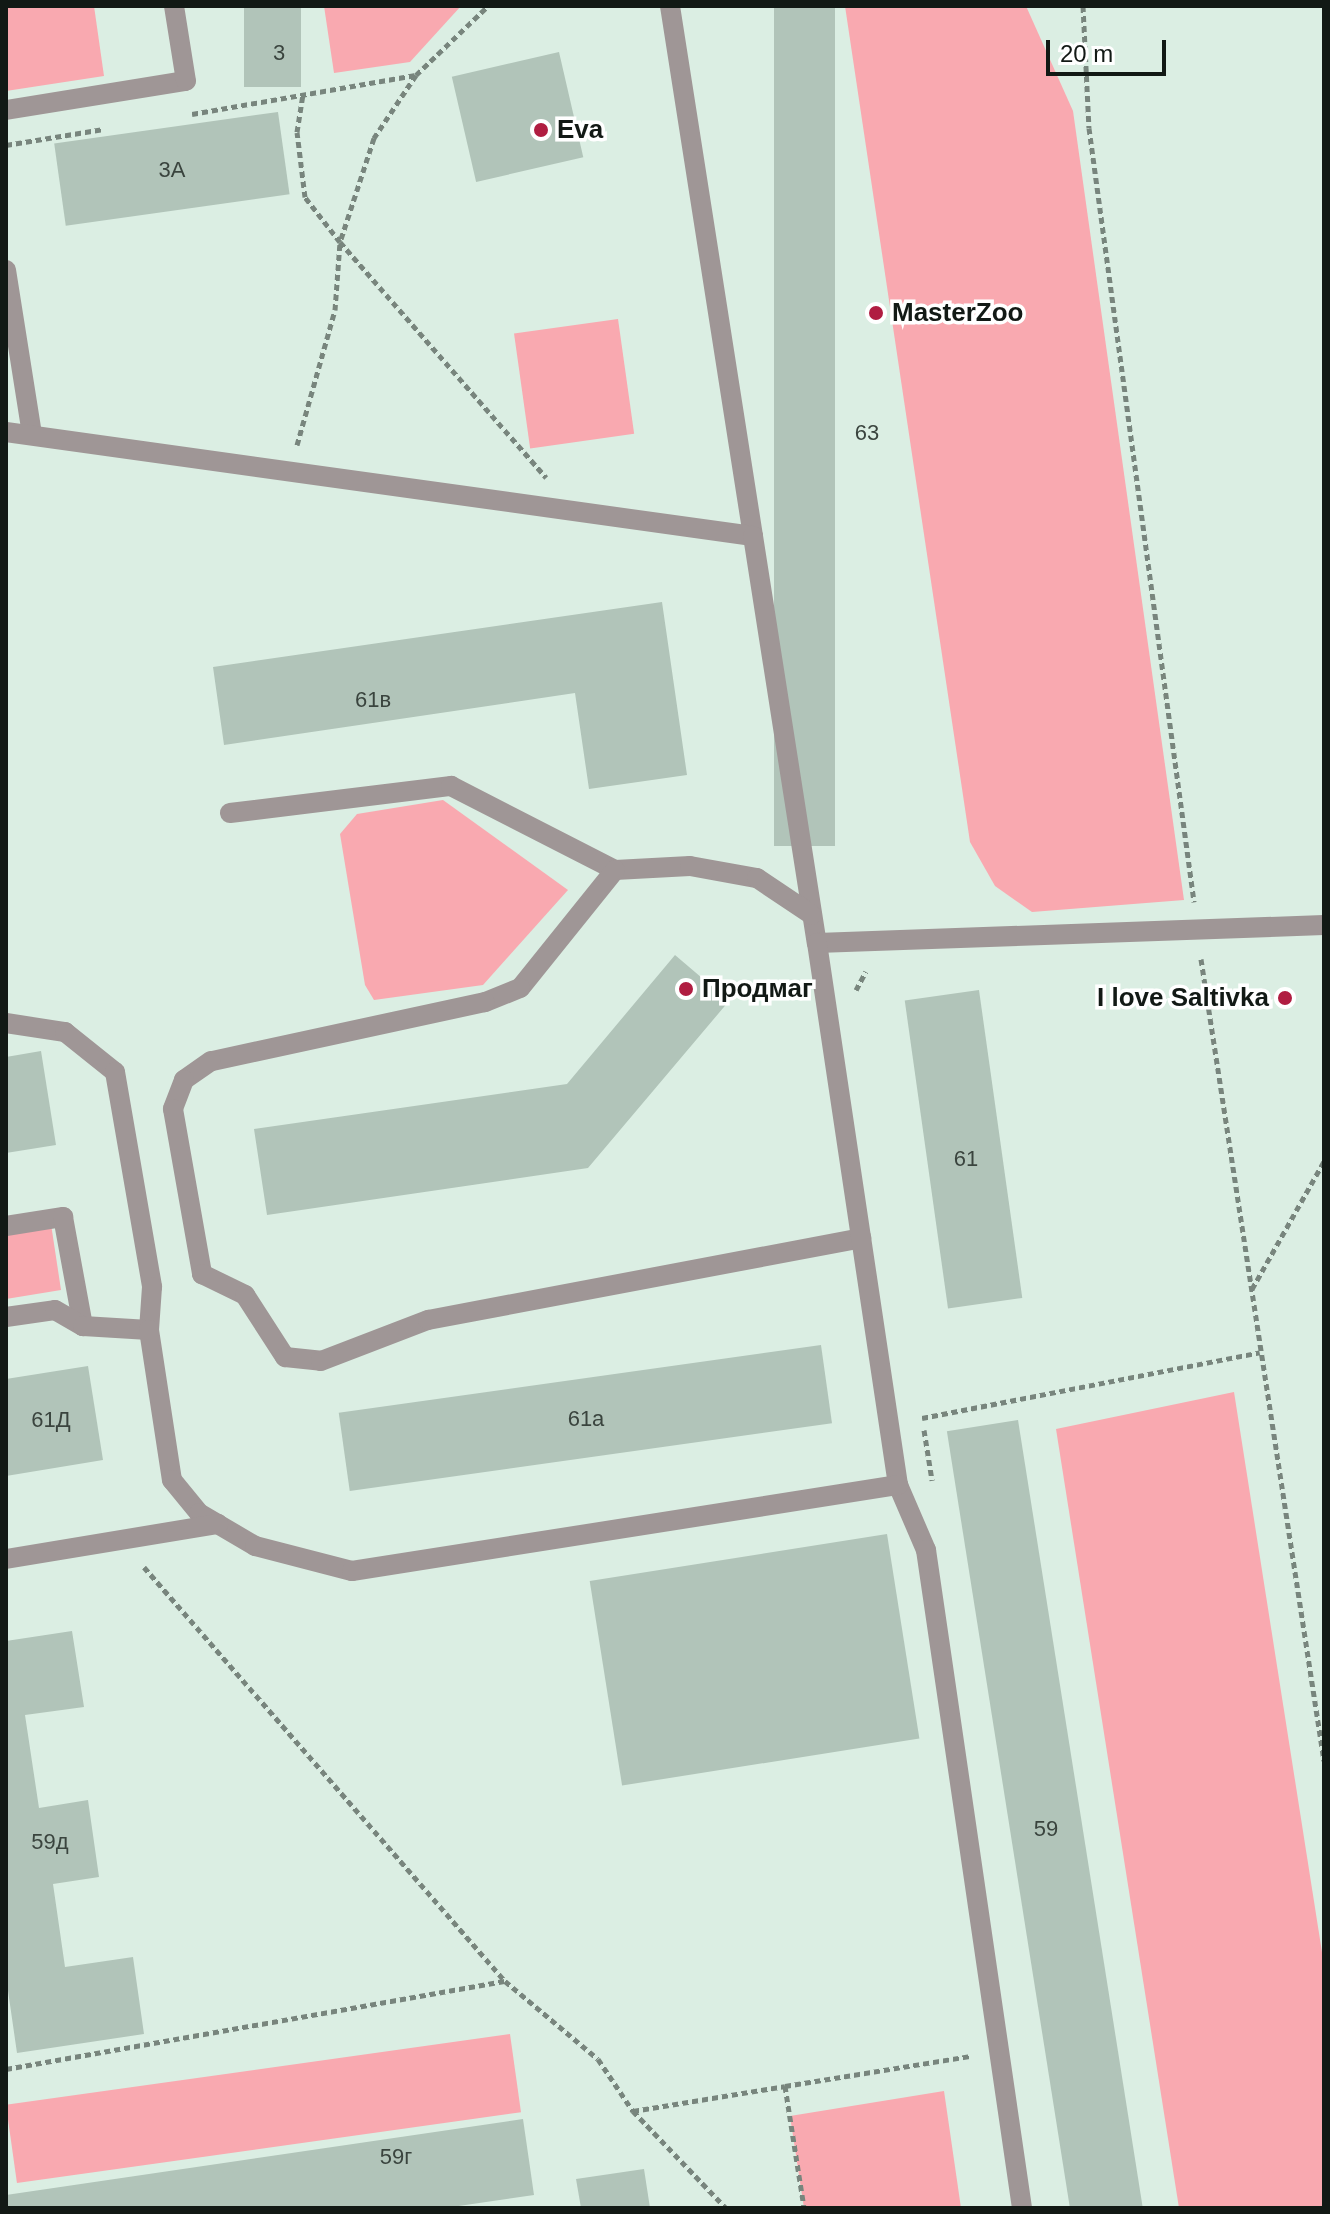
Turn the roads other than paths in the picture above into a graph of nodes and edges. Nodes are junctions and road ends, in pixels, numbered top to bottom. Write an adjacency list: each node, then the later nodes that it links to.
1 (174, 6): 3 (lane)
2 (670, 6): 7 (lane)
3 (6, 110)
4 (6, 270): 6 (lane)
5 (6, 432): 6 (lane)
6 (32, 435): 7 (lane)
7 (753, 536): 10 (lane)
8 (230, 813): 9 (lane)
9 (615, 870): 10 (lane); 15 (lane)
10 (812, 915): 12 (lane)
11 (1324, 925): 12 (lane)
12 (817, 943): 15 (lane)
13 (6, 1023): 18 (lane)
14 (6, 1226): 17 (lane)
15 (861, 1238): 19 (lane)
16 (6, 1317): 17 (lane)
17 (83, 1326): 18 (lane)
18 (149, 1330): 20 (lane)
19 (898, 1485): 20 (lane); 22 (lane)
20 (218, 1524): 21 (lane)
21 (6, 1559)
22 (1022, 2208)

